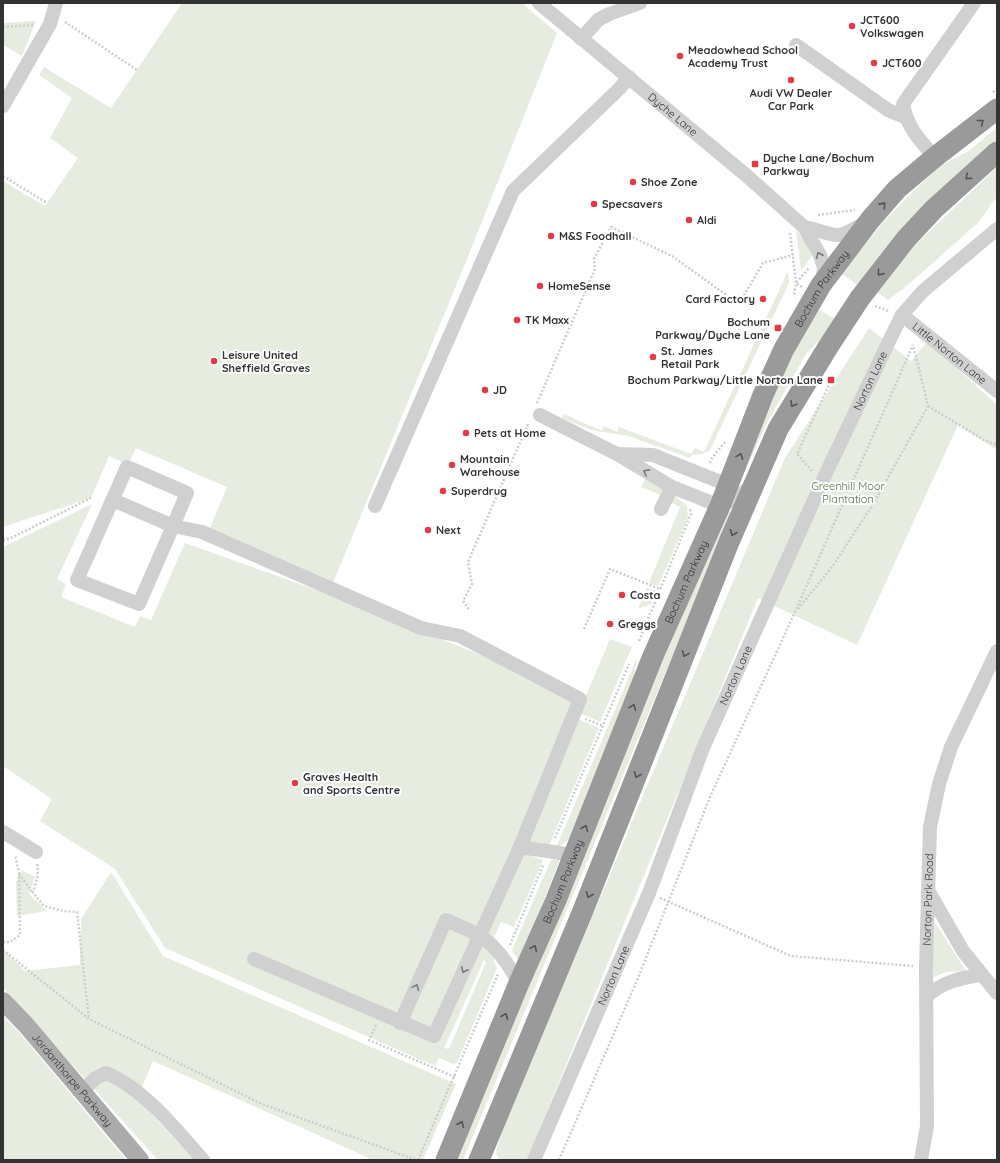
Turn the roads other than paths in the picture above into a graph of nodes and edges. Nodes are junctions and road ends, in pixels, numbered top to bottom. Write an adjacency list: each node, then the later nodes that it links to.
1 (56, 3): 8 (street)
2 (539, 3): 5 (street, Dyche Lane)
3 (640, 3): 5 (street)
4 (974, 3): 10 (street)
5 (581, 39): 7 (street, Dyche Lane)
6 (796, 45): 10 (street)
7 (629, 77): 14 (street, Dyche Lane); 24 (street)
8 (3, 106)
9 (997, 109): 12 (highway, Bochum Parkway, one-way to 9)
10 (905, 117): 12 (street)
11 (997, 152): 23 (highway, Bochum Parkway, one-way to 23)
12 (935, 157): 13 (highway, Bochum Parkway, one-way to 12)
13 (865, 215): 14 (street, Dyche Lane); 16 (highway, Bochum Parkway)
14 (804, 227): 16 (street, Dyche Lane, one-way to 14)
15 (997, 229): 17 (street, Norton Lane)
16 (822, 285): 23 (highway, Bochum Parkway, one-way to 16)
17 (902, 315): 18 (street, Little Norton Lane); 46 (street, Norton Lane)
18 (997, 391)
19 (536, 413): 20 (street)
20 (617, 454): 21 (street, one-way to 20); 23 (street)
21 (678, 489): 23 (street); 25 (street)
22 (113, 500): 26 (street); 26 (street); 26 (street)
23 (732, 500): 31 (highway, Bochum Parkway, one-way to 23); 45 (highway, Bochum Parkway, one-way to 45)
24 (375, 506)
25 (661, 509)
26 (173, 526): 29 (street)
27 (997, 651): 32 (street, Norton Park Road)
28 (7, 834): 30 (street)
29 (520, 847): 31 (street); 33 (street)
30 (36, 852)
31 (574, 855): 36 (highway, Bochum Parkway, one-way to 31)
32 (928, 890): 35 (street); 38 (street, Norton Park Road)
33 (481, 935): 36 (street); 40 (street, one-way to 40); 40 (street, one-way to 33)
34 (254, 959): 40 (street)
35 (981, 975): 37 (street); 38 (street)
36 (519, 983): 44 (highway, Bochum Parkway, one-way to 36)
37 (997, 993)
38 (926, 997): 47 (street, Norton Park Road)
39 (3, 1001): 41 (main road, Jordanthorpe Parkway)
40 (400, 1023)
41 (82, 1091): 42 (main road, Jordanthorpe Parkway); 43 (street)
42 (140, 1160)
43 (203, 1160)
44 (446, 1160)
45 (480, 1160)
46 (534, 1160)
47 (921, 1160)

